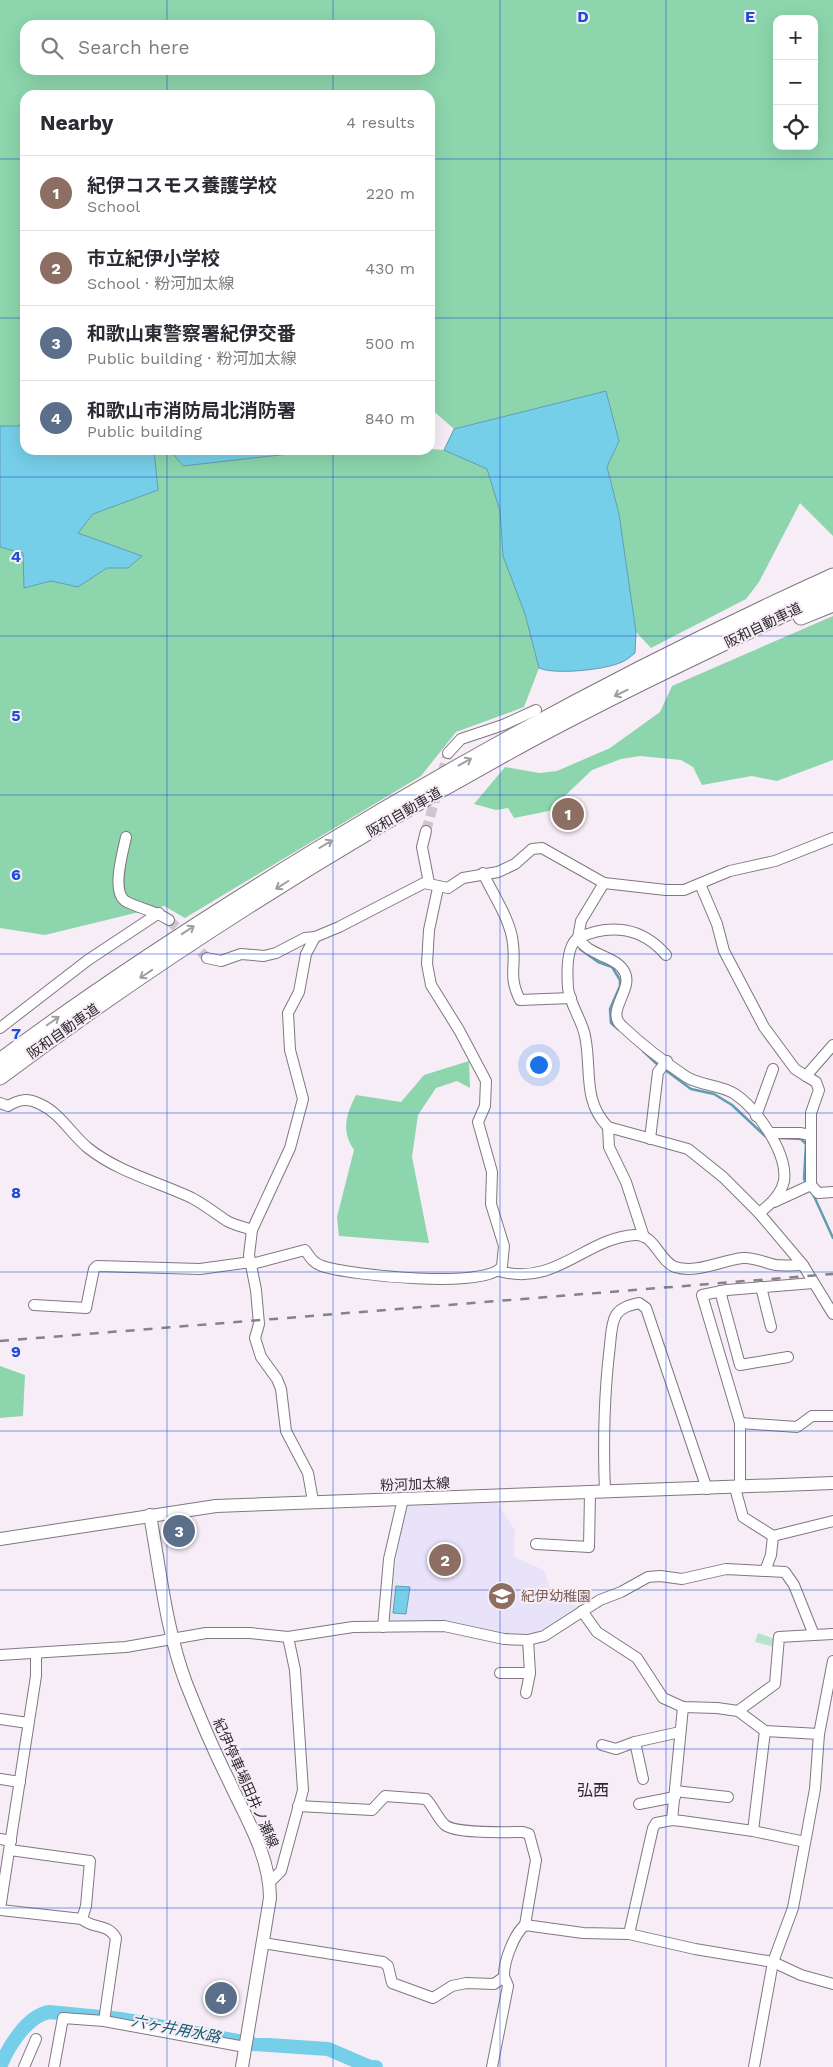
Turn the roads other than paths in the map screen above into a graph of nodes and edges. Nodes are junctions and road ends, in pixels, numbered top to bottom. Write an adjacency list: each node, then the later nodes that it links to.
1 (833, 564): 5 (highway)
2 (833, 576): 5 (highway, 阪和自動車道)
3 (833, 591): 6 (highway, 阪和自動車道)
4 (833, 604): 6 (highway)
5 (706, 635): 25 (highway, 阪和自動車道, one-way to 5)
6 (665, 672): 29 (highway, 阪和自動車道, one-way to 29)
7 (536, 710): 8 (street)
8 (448, 753)
9 (426, 831): 15 (street)
10 (126, 837): 16 (street)
11 (833, 838): 14 (street)
12 (483, 874): 13 (street); 15 (street); 22 (street)
13 (604, 882): 14 (street); 19 (street)
14 (700, 884): 28 (street)
15 (434, 886): 18 (street); 44 (street)
16 (159, 913): 17 (street); 23 (street)
17 (169, 920)
18 (314, 937): 21 (street); 40 (street)
19 (578, 938): 20 (street); 22 (street); 26 (street)
20 (666, 955)
21 (207, 958)
22 (571, 998): 32 (street)
23 (0, 1028)
24 (833, 1045): 28 (street)
25 (0, 1061)
26 (666, 1061): 31 (street); 35 (street)
27 (773, 1070): 31 (street)
28 (806, 1076): 34 (street)
29 (0, 1077)
30 (0, 1103): 40 (street)
31 (756, 1116): 33 (street)
32 (608, 1127): 35 (street); 41 (street)
33 (770, 1133): 34 (street); 38 (street)
34 (810, 1135): 36 (street)
35 (650, 1139): 39 (street)
36 (811, 1185): 37 (street); 38 (street)
37 (833, 1192)
38 (774, 1202): 39 (street)
39 (759, 1213): 43 (street)
40 (252, 1230): 42 (street)
41 (644, 1237): 43 (street); 44 (street)
42 (252, 1263): 44 (street); 48 (street); 60 (street)
43 (803, 1264): 45 (street)
44 (499, 1271)
45 (813, 1283): 46 (street); 49 (street)
46 (761, 1287): 47 (street); 50 (street)
47 (720, 1291): 51 (street); 53 (street)
48 (34, 1305)
49 (833, 1314)
50 (771, 1327)
51 (788, 1357)
52 (833, 1416): 53 (street)
53 (740, 1423): 55 (street)
54 (833, 1483): 55 (main road, 粉河加太線)
55 (737, 1488): 56 (main road, 粉河加太線); 63 (street)
56 (707, 1489): 57 (main road, 粉河加太線); 57 (street)
57 (605, 1492): 58 (main road, 粉河加太線)
58 (590, 1493): 59 (main road, 粉河加太線); 65 (street)
59 (403, 1499): 60 (main road, 粉河加太線); 68 (street)
60 (313, 1501): 61 (main road, 粉河加太線)
61 (150, 1515): 64 (main road, 粉河加太線); 71 (main road, 紀伊停車場田井ノ瀬線)
62 (833, 1521): 63 (street)
63 (773, 1536): 66 (street)
64 (0, 1539)
65 (536, 1544)
66 (765, 1571): 67 (street); 70 (street)
67 (582, 1611): 73 (street); 80 (street)
68 (383, 1628): 72 (street); 73 (street)
69 (833, 1634): 70 (street)
70 (814, 1635): 81 (street)
71 (173, 1637): 72 (street); 74 (street); 101 (main road, 紀伊停車場田井ノ瀬線)
72 (288, 1637): 95 (street)
73 (528, 1640): 78 (street)
74 (36, 1654): 75 (street); 83 (street)
75 (0, 1655)
76 (833, 1661): 86 (street)
77 (500, 1673): 78 (street)
78 (530, 1673): 79 (street)
79 (526, 1693)
80 (682, 1707): 81 (street); 85 (street)
81 (738, 1711): 84 (street)
82 (0, 1719): 83 (street)
83 (28, 1723): 91 (street)
84 (765, 1731): 86 (street); 97 (street)
85 (680, 1732): 87 (street); 92 (street)
86 (820, 1734): 99 (street)
87 (635, 1742): 88 (street); 90 (street)
88 (602, 1745)
89 (0, 1779): 91 (street)
90 (643, 1779)
91 (20, 1782): 100 (street)
92 (675, 1794): 93 (street); 94 (street); 96 (street)
93 (728, 1798)
94 (638, 1804)
95 (298, 1806): 101 (street); 104 (street)
96 (672, 1820): 97 (street); 105 (street)
97 (752, 1831): 99 (street)
98 (0, 1839): 100 (street)
99 (805, 1842): 107 (street)
100 (11, 1845): 102 (street); 103 (street)
101 (270, 1882): 106 (main road, 紀伊停車場田井ノ瀬線)
102 (0, 1904): 103 (street)
103 (82, 1919): 110 (street)
104 (524, 1925): 105 (street); 108 (street)
105 (629, 1934): 107 (street)
106 (263, 1943): 108 (street); 112 (main road, 紀伊停車場田井ノ瀬線)
107 (773, 1962): 109 (street); 117 (street)
108 (504, 1977): 116 (street)
109 (833, 1984)
110 (104, 2018): 112 (street); 114 (street)
111 (36, 2039): 113 (street)
112 (246, 2043): 115 (main road, 紀伊停車場田井ノ瀬線)
113 (24, 2067)
114 (54, 2067)
115 (242, 2067)
116 (492, 2067)
117 (754, 2067)

